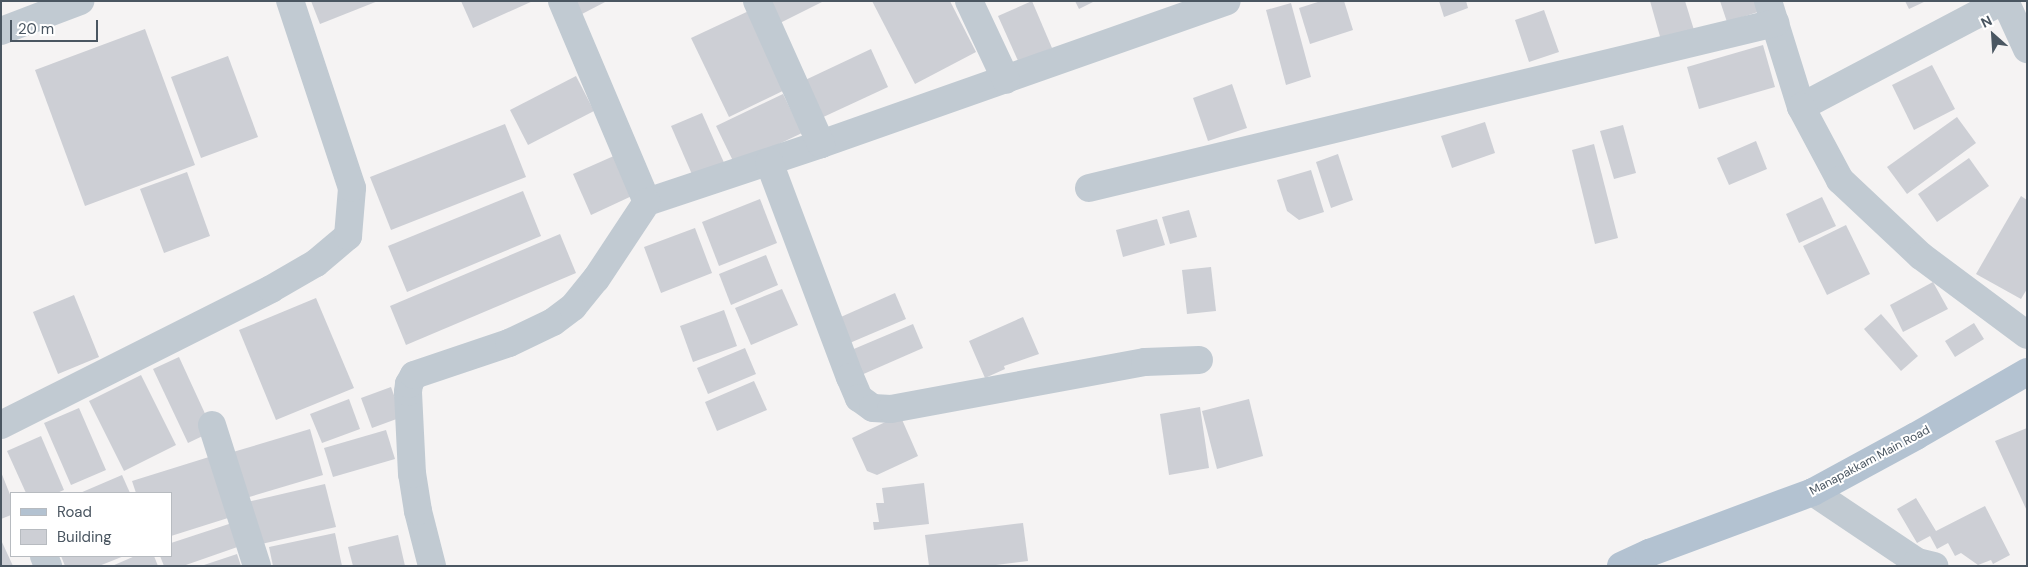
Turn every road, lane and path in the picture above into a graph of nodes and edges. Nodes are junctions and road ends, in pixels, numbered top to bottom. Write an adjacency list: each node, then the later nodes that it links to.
1 (80, 1): 10 (street)
2 (290, 1): 21 (street)
3 (562, 1): 17 (street)
4 (757, 1): 14 (street)
5 (969, 1): 12 (street)
6 (1227, 1): 8 (street)
7 (2003, 1): 11 (street); 13 (street)
8 (1161, 11): 12 (street)
9 (1771, 12): 13 (street); 16 (street)
10 (1, 31)
11 (2027, 49)
12 (1006, 80): 14 (street)
13 (1801, 107): 18 (street)
14 (822, 144): 15 (street)
15 (768, 162): 17 (street); 19 (street)
16 (1089, 188)
17 (647, 202): 25 (street)
18 (2027, 336)
19 (1199, 360)
20 (2027, 372): 23 (main road, Manapakkam Main Road)
21 (1, 425)
22 (212, 425): 24 (street)
23 (1813, 492): 26 (main road, Manapakkam Main Road); 27 (street)
24 (258, 566)
25 (432, 566)
26 (1621, 566)
27 (1935, 566)

